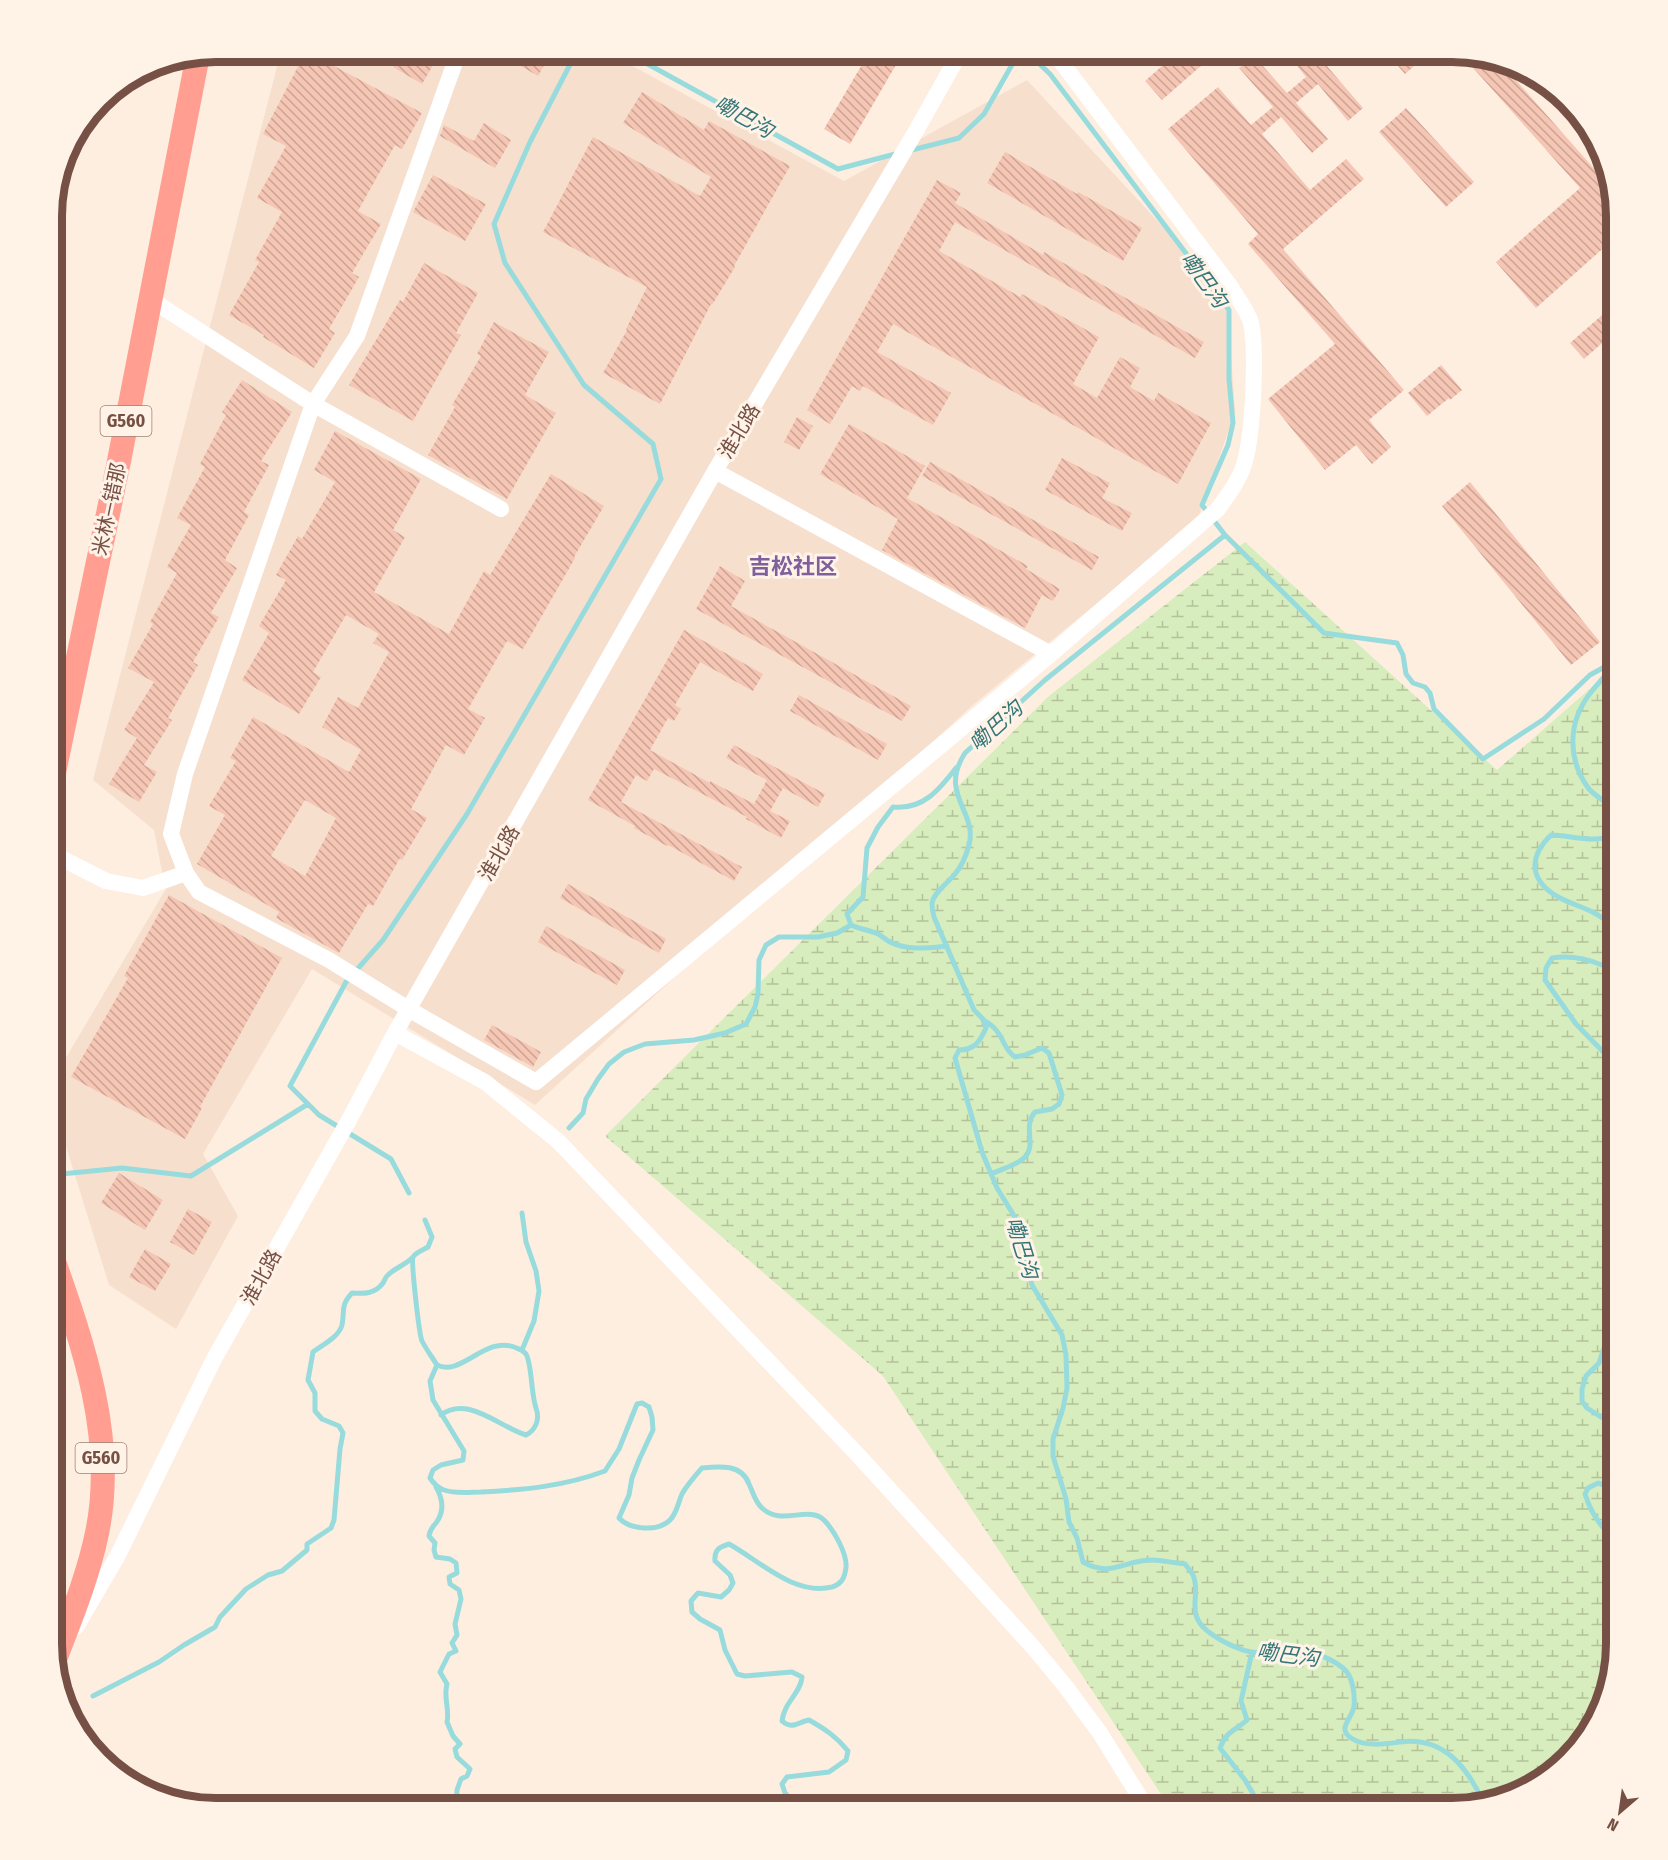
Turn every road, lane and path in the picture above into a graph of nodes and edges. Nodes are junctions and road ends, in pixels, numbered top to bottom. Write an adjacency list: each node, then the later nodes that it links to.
1 (455, 62): 6 (street)
2 (955, 62): 7 (street, 淮北路)
3 (1061, 62): 9 (street)
4 (196, 63): 5 (highway, 米林—错那 / G560)
5 (150, 299): 6 (street); 10 (highway, 米林—错那 / G560)
6 (313, 404): 8 (street); 12 (street)
7 (715, 471): 9 (street); 13 (street, 淮北路)
8 (501, 509)
9 (1051, 654): 13 (street)
10 (62, 733)
11 (62, 859): 12 (street)
12 (186, 873): 13 (street)
13 (410, 1010): 14 (street, 淮北路)
14 (395, 1033): 17 (street, 淮北路); 18 (street)
15 (62, 1284): 16 (highway, G560)
16 (62, 1642)
17 (62, 1649)
18 (1140, 1798)

